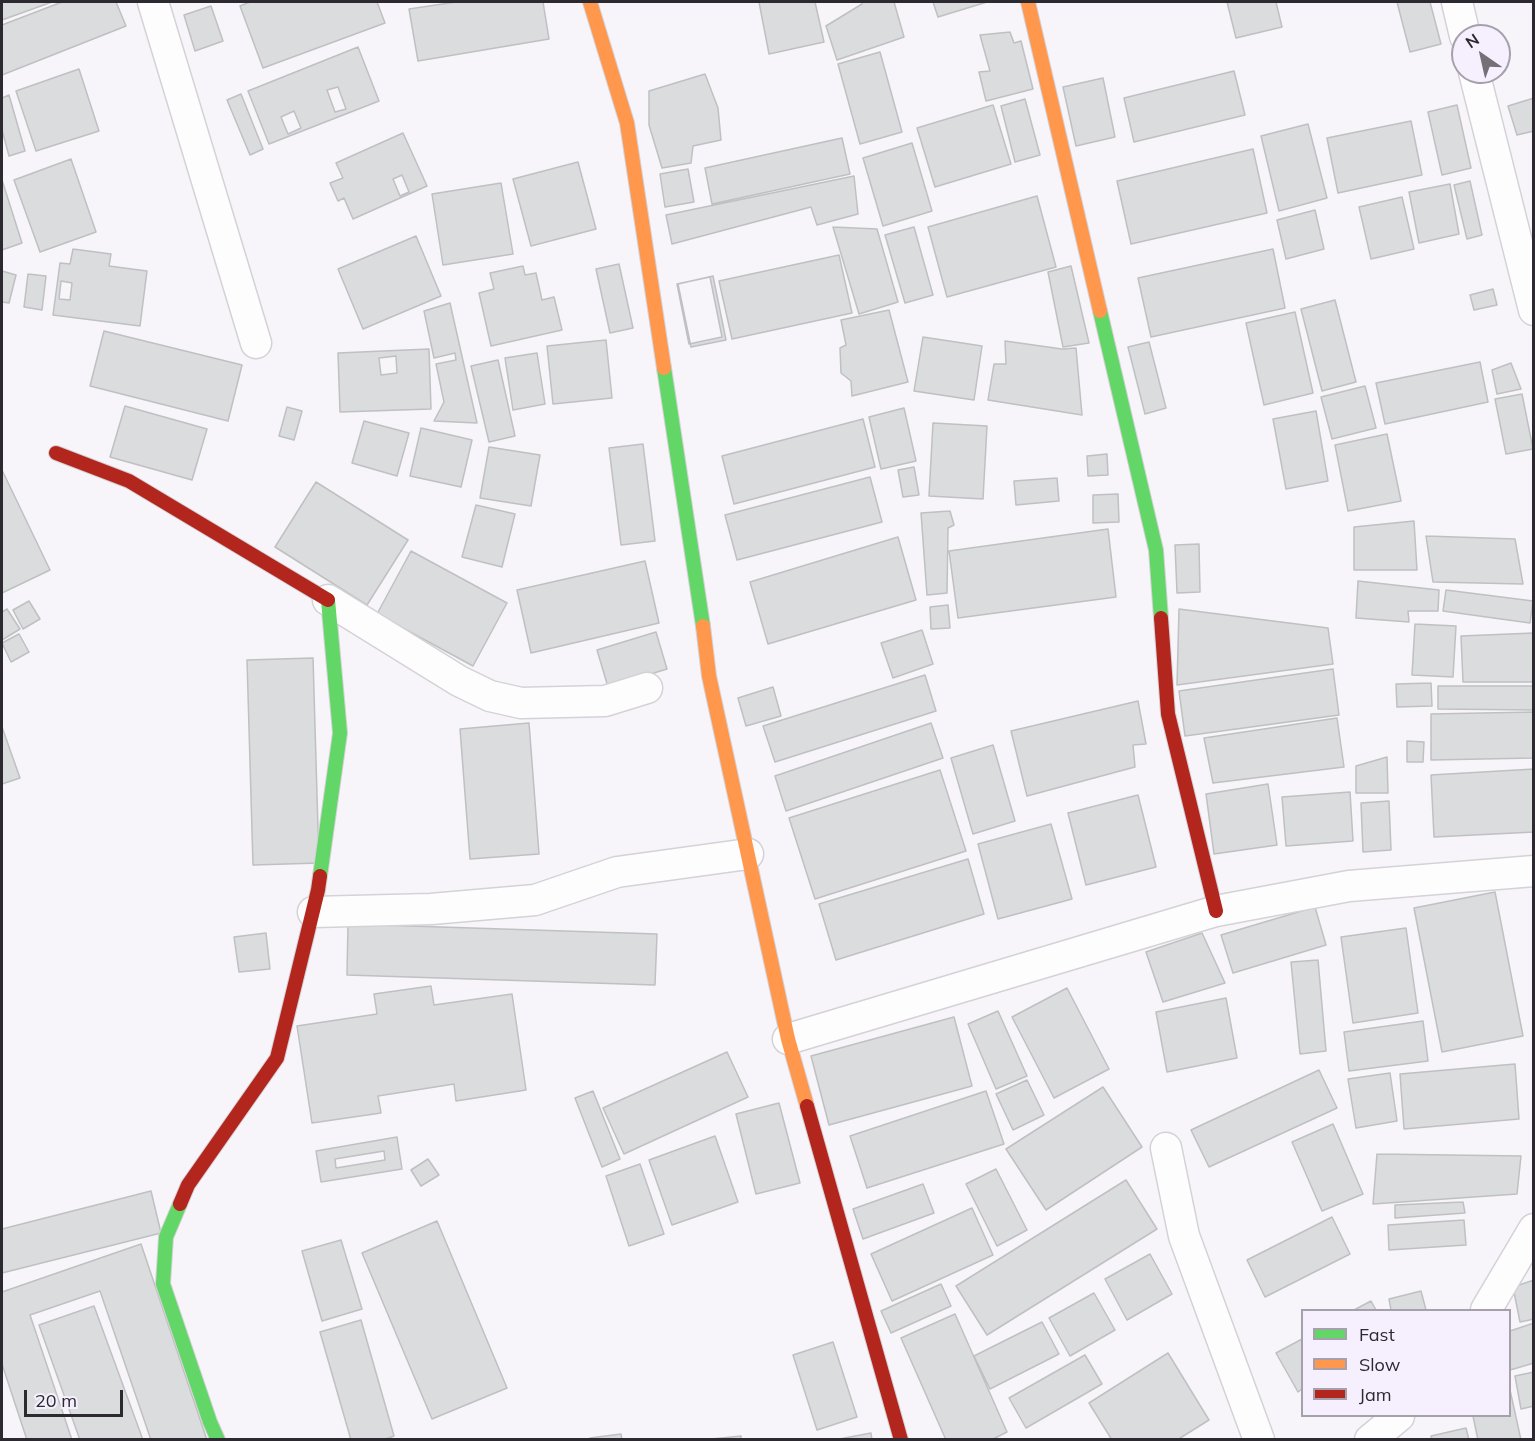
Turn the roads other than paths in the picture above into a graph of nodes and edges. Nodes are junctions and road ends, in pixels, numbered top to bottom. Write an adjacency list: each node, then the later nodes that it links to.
1 (153, 2): 8 (street)
2 (590, 2): 12 (street)
3 (1028, 2): 14 (street)
4 (1457, 2): 5 (street)
5 (1462, 24)
6 (1477, 84): 7 (street)
7 (1533, 310)
8 (256, 343)
9 (56, 453): 10 (street)
10 (328, 600): 11 (street); 15 (street)
11 (647, 688)
12 (748, 854): 15 (street); 16 (street)
13 (1533, 871): 14 (street)
14 (1216, 910): 16 (street)
15 (313, 912): 21 (street)
16 (788, 1039): 22 (street)
17 (1166, 1148): 23 (street)
18 (1533, 1229): 19 (street)
19 (1487, 1309)
20 (1398, 1417): 24 (street)
21 (218, 1440)
22 (901, 1440)
23 (1259, 1440)
24 (1370, 1440)

